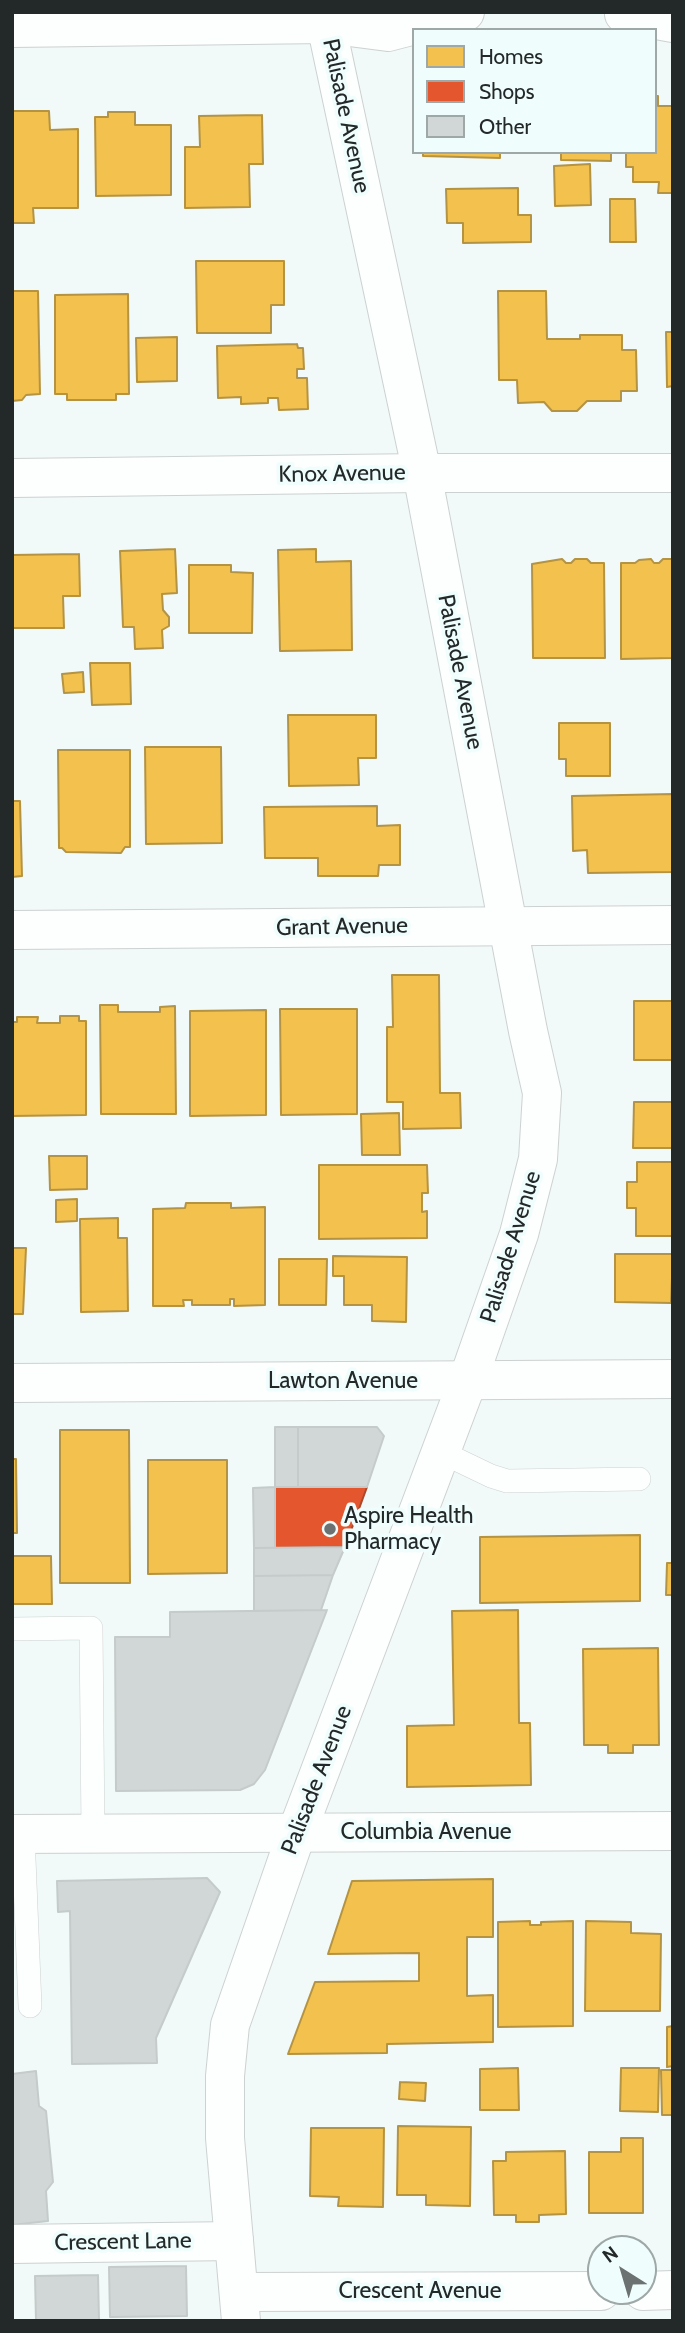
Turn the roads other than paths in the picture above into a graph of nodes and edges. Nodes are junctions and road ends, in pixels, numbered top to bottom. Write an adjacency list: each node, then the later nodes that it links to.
1 (464, 12): 3 (street)
2 (624, 14): 6 (street)
3 (329, 15): 4 (street); 7 (street, Palisade Avenue)
4 (82, 19): 5 (street)
5 (14, 23)
6 (673, 23)
7 (422, 473): 8 (street, Knox Avenue); 9 (street, Knox Avenue); 10 (street, Palisade Avenue)
8 (673, 473)
9 (12, 478)
10 (509, 925): 11 (street, Grant Avenue); 12 (street, Grant Avenue); 14 (street, Palisade Avenue)
11 (673, 925)
12 (12, 930)
13 (673, 1379): 14 (street, Lawton Avenue)
14 (468, 1380): 15 (street, Lawton Avenue); 16 (street, Palisade Avenue)
15 (12, 1382)
16 (441, 1452): 17 (lane); 20 (street, Palisade Avenue)
17 (639, 1479)
18 (12, 1629): 21 (lane)
19 (673, 1831): 20 (street, Columbia Avenue)
20 (297, 1832): 21 (street, Columbia Avenue); 24 (street, Palisade Avenue)
21 (93, 1833): 22 (street, Columbia Avenue)
22 (18, 1834): 23 (lane)
23 (30, 2006)
24 (234, 2241): 25 (street, Crescent Lane); 27 (street, Palisade Avenue)
25 (12, 2244)
26 (587, 2292): 27 (street, Crescent Avenue)
27 (241, 2306)

